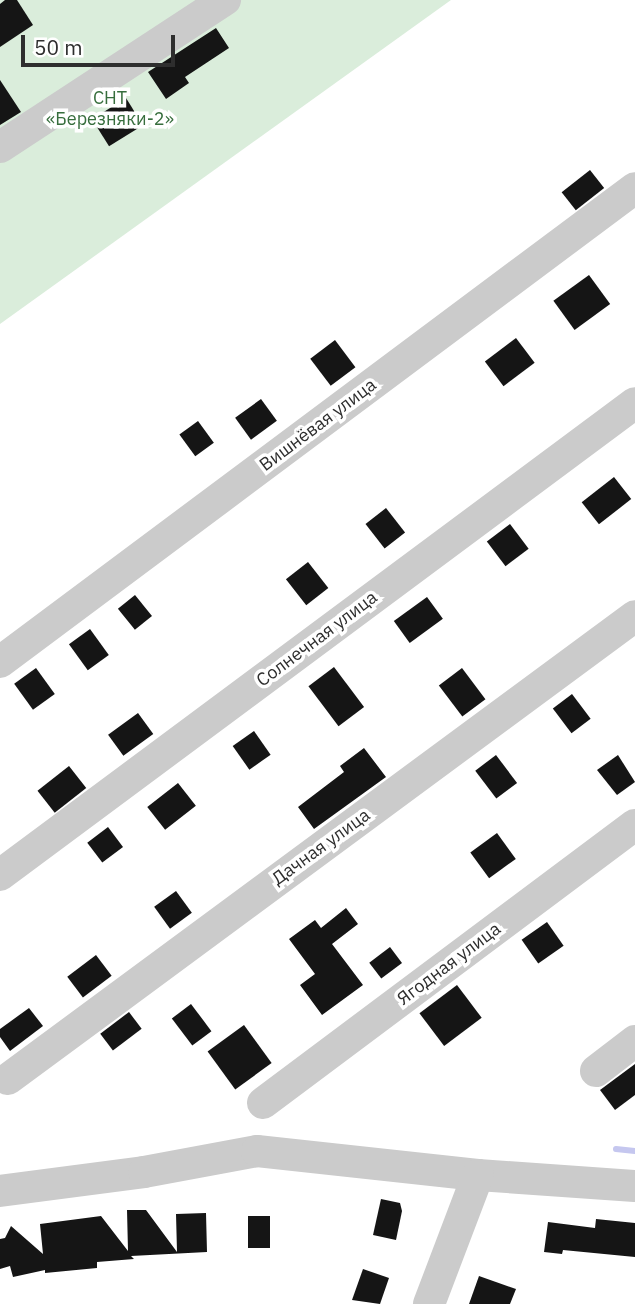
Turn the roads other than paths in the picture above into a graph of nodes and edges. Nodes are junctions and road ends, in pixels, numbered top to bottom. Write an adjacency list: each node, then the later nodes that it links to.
1 (225, 0): 2 (street)
2 (0, 147)
3 (635, 188): 6 (street, Вишнёвая улица)
4 (635, 403): 8 (street, Солнечная улица)
5 (635, 616): 11 (street, Дачная улица)
6 (0, 662)
7 (635, 825): 12 (street, Ягодная улица)
8 (0, 875)
9 (635, 1041): 10 (street)
10 (596, 1071)
11 (8, 1079)
12 (262, 1103)
13 (478, 1175): 14 (street); 15 (street); 16 (street)
14 (635, 1186)
15 (0, 1191)
16 (429, 1304)

